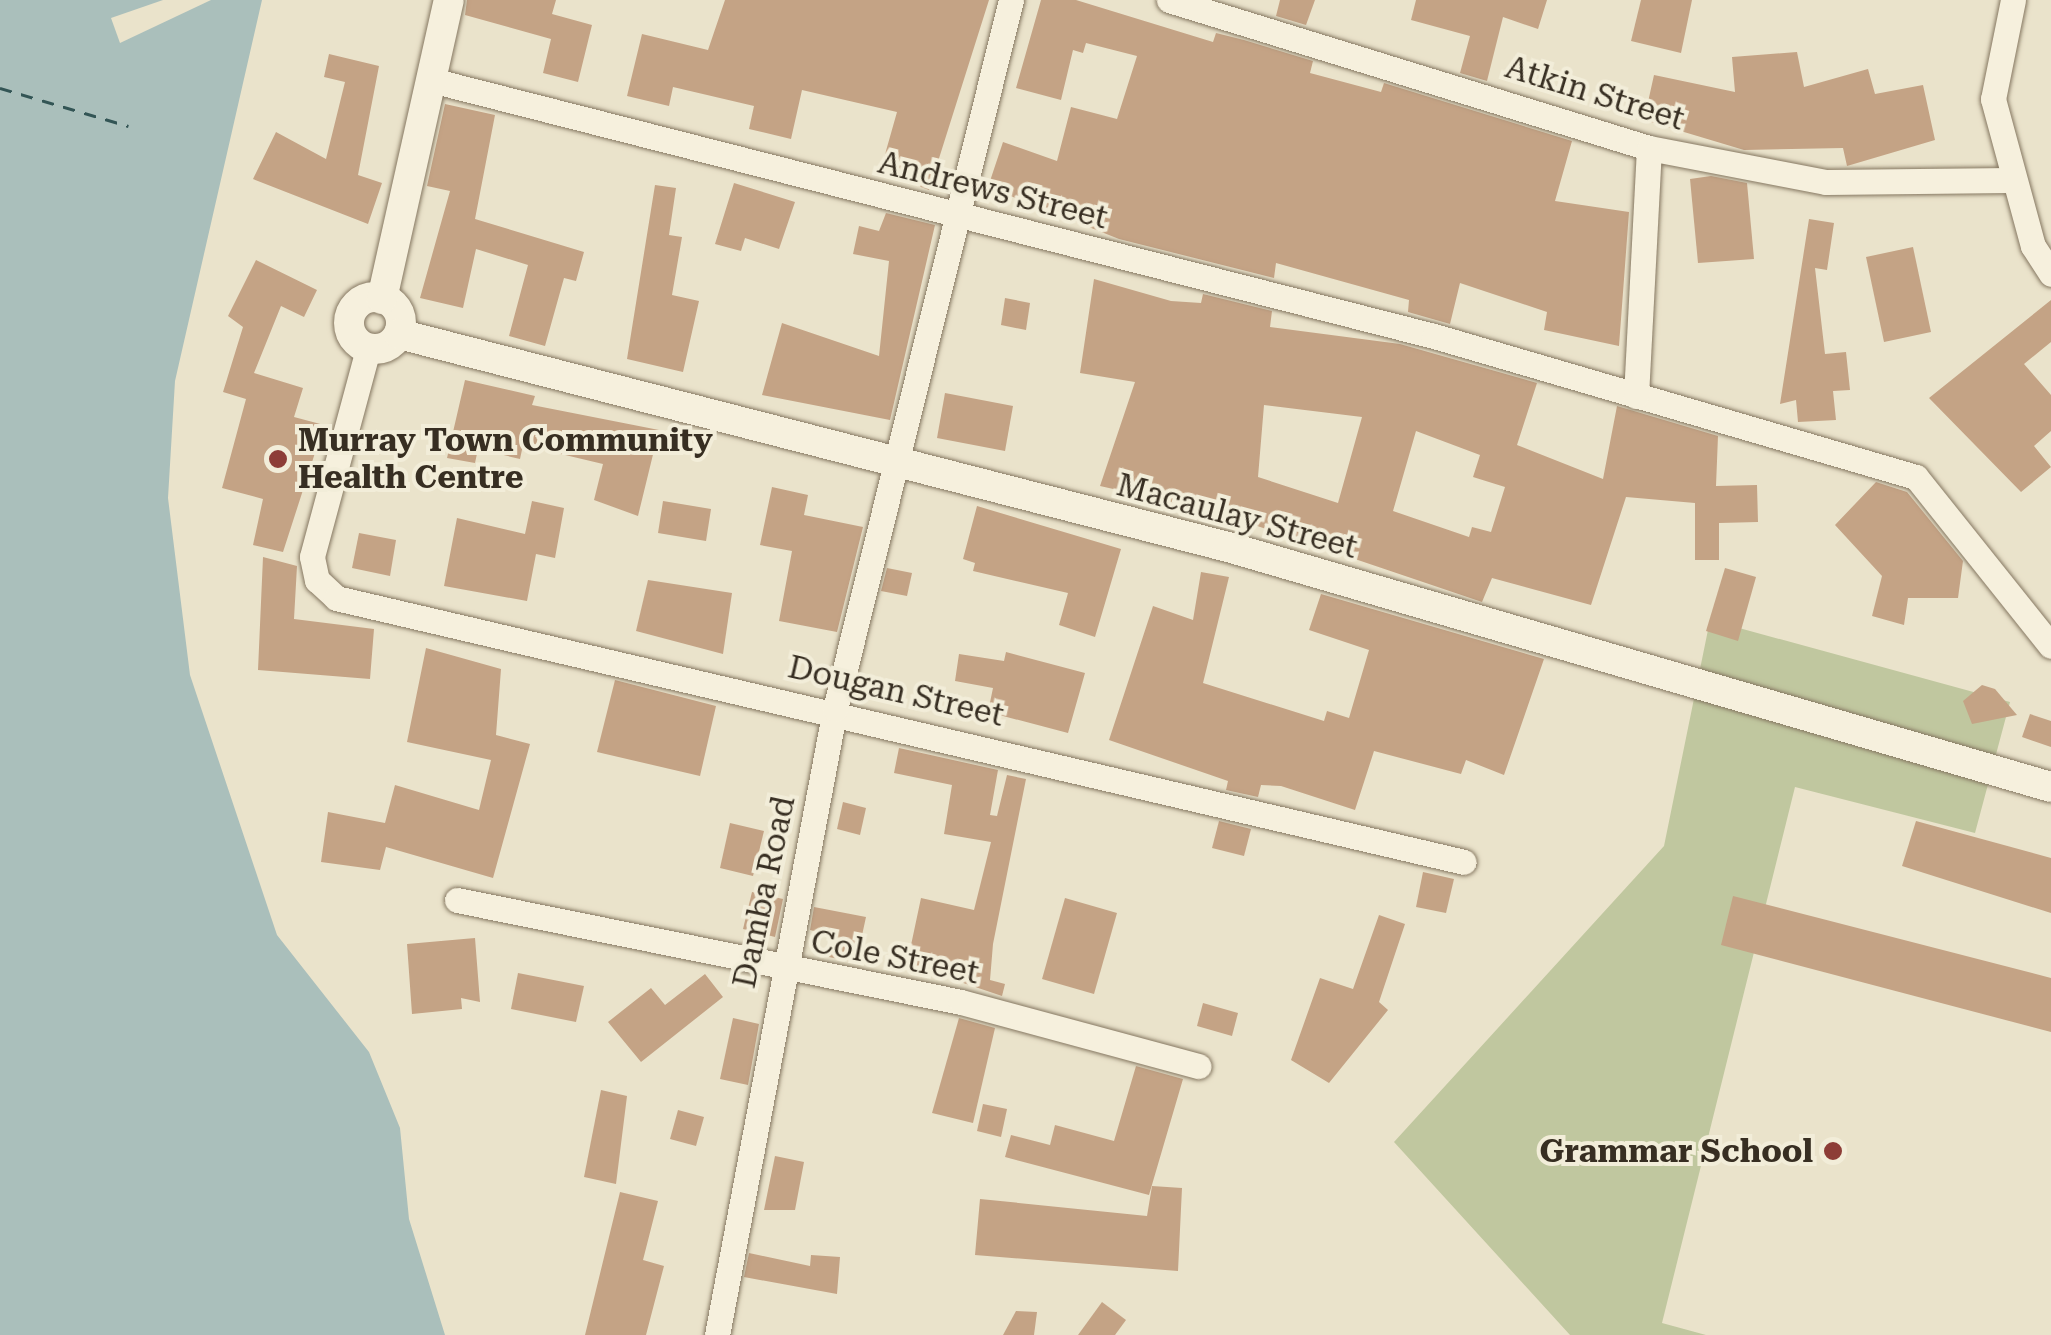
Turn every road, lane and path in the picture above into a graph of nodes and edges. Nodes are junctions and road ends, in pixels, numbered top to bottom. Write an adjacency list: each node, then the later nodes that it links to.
1 (450, 0): 5 (street)
2 (1011, 0): 8 (street, Damba Road)
3 (1170, 0): 6 (street, Atkin Street)
4 (2013, 0): 7 (street)
5 (431, 80): 8 (street, Andrews Street); 10 (street)
6 (1648, 148): 7 (street, Atkin Street); 13 (street)
7 (2012, 180): 9 (street)
8 (960, 216): 13 (street, Andrews Street); 14 (street, Damba Road)
9 (2051, 274)
10 (382, 299): 11 (street); 12 (street)
11 (399, 334): 12 (street); 14 (street, Macaulay Street)
12 (368, 349): 16 (street, Dougan Street)
13 (1636, 396): 15 (street, Andrews Street)
14 (891, 466): 16 (street, Damba Road); 17 (street, Macaulay Street)
15 (2051, 646)
16 (835, 709): 18 (street, Dougan Street); 20 (street, Damba Road)
17 (2051, 787)
18 (1464, 862)
19 (457, 900): 20 (street, Cole Street)
20 (780, 968): 21 (street, Cole Street); 22 (street, Damba Road)
21 (1199, 1066)
22 (716, 1335)

